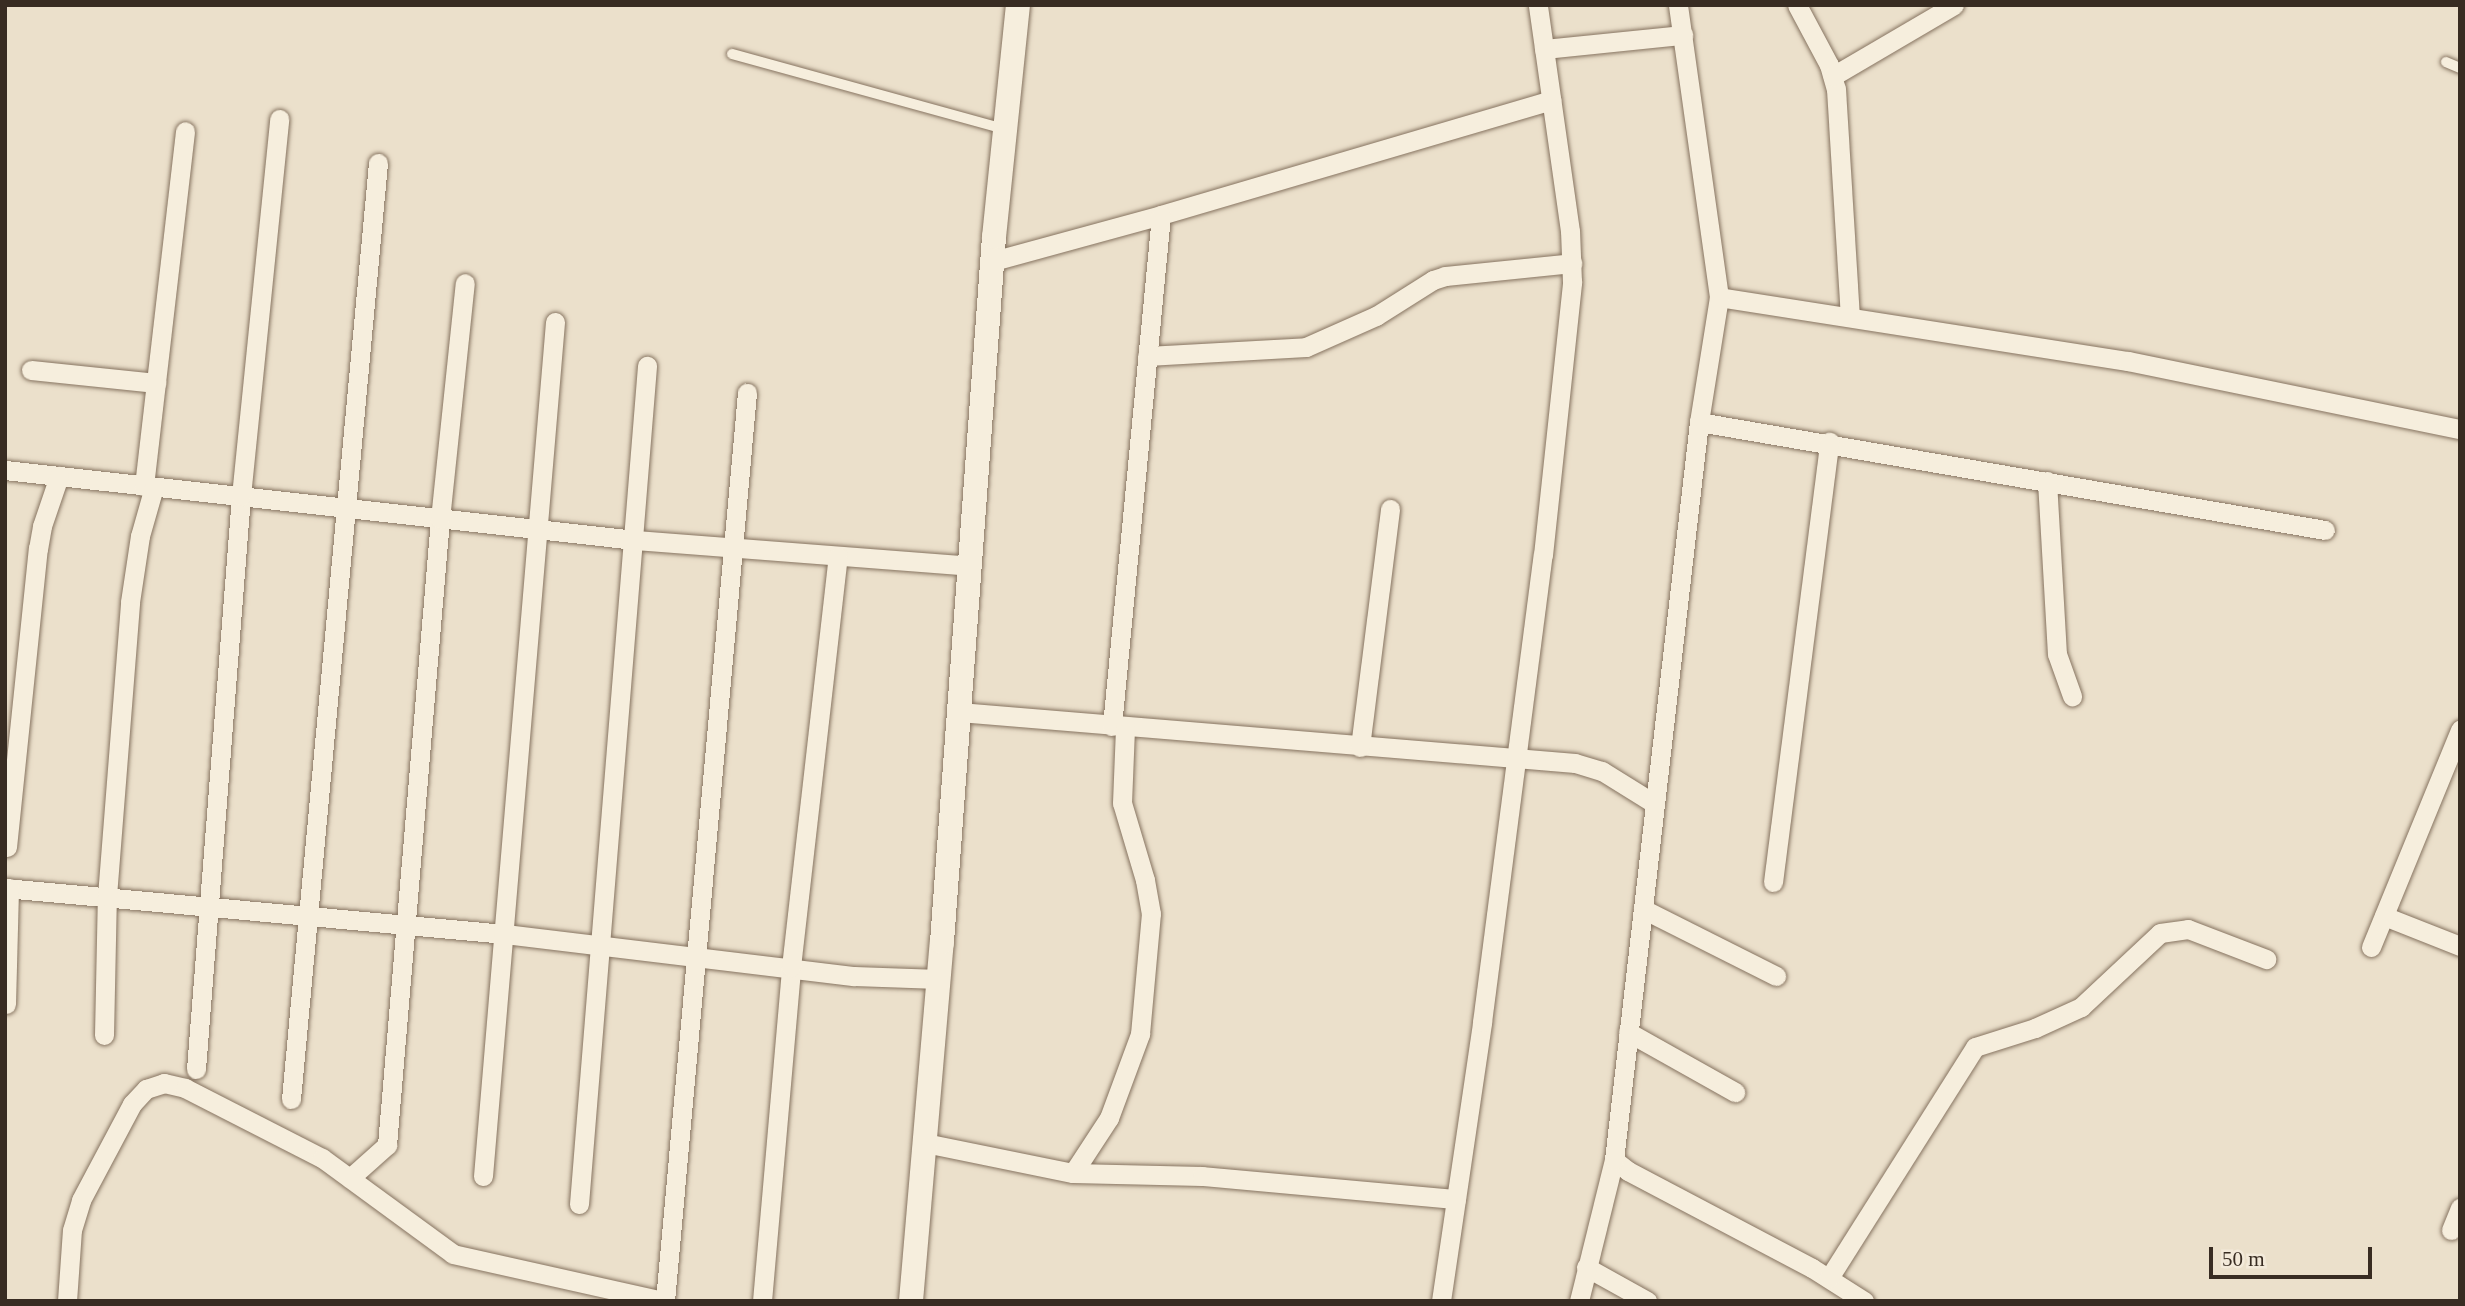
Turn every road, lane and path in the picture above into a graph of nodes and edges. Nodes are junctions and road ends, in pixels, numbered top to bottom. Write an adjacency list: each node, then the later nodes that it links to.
1 (1018, 5): 14 (street)
2 (1538, 5): 7 (street)
3 (1678, 5): 6 (street)
4 (1797, 5): 11 (street)
5 (1954, 5): 11 (street)
6 (1683, 35): 7 (street); 21 (street)
7 (1544, 49): 12 (street)
8 (732, 54): 14 (lane)
9 (2446, 62): 10 (lane)
10 (2460, 68)
11 (1833, 76): 22 (street)
12 (1551, 100): 17 (street); 19 (street)
13 (279, 120): 36 (street)
14 (1005, 129): 18 (street)
15 (185, 131): 27 (street)
16 (378, 163): 37 (street)
17 (1161, 215): 18 (street); 24 (street)
18 (993, 261): 45 (street)
19 (1572, 263): 24 (street); 51 (street)
20 (465, 283): 39 (street)
21 (1719, 297): 22 (street); 29 (street)
22 (1850, 317): 30 (street)
23 (555, 322): 40 (street)
24 (1147, 356): 48 (street)
25 (647, 366): 42 (street)
26 (31, 370): 27 (street)
27 (156, 383): 35 (street)
28 (747, 393): 43 (street)
29 (1699, 422): 31 (street); 52 (street)
30 (2459, 428)
31 (1829, 442): 34 (street); 54 (street)
32 (5, 470): 33 (street)
33 (59, 476): 35 (street); 53 (street)
34 (2047, 481): 41 (street); 46 (street)
35 (149, 486): 36 (street); 56 (street)
36 (241, 496): 37 (street); 57 (street)
37 (346, 508): 39 (street); 59 (street)
38 (1390, 509): 50 (street)
39 (440, 519): 40 (street); 61 (street)
40 (537, 529): 42 (street); 62 (street)
41 (2325, 530)
42 (635, 541): 43 (street); 63 (street)
43 (733, 549): 44 (street); 66 (street)
44 (838, 557): 45 (street); 68 (street)
45 (970, 566): 47 (street)
46 (2072, 696)
47 (959, 712): 48 (street); 70 (street)
48 (1118, 726): 50 (street); 79 (street)
49 (2460, 730): 60 (street)
50 (1360, 747): 51 (street)
51 (1516, 761): 52 (street); 82 (street)
52 (1655, 804): 58 (street)
53 (7, 847)
54 (1773, 882)
55 (7, 888): 56 (street); 71 (street)
56 (107, 896): 57 (street); 73 (street)
57 (209, 905): 59 (street); 74 (street)
58 (1643, 909): 69 (street); 72 (street)
59 (309, 914): 61 (street); 76 (street)
60 (2384, 916): 64 (street); 65 (street)
61 (405, 925): 62 (street); 81 (street)
62 (505, 934): 63 (street); 80 (street)
63 (599, 944): 66 (street); 83 (street)
64 (2460, 946)
65 (2371, 947)
66 (697, 956): 68 (street); 89 (street)
67 (2266, 958): 87 (street)
68 (790, 967): 70 (street); 90 (street)
69 (1776, 976)
70 (939, 979): 77 (street)
71 (6, 1004)
72 (1628, 1032): 75 (street); 78 (street)
73 (104, 1035)
74 (196, 1069)
75 (1735, 1092)
76 (291, 1099)
77 (925, 1143): 79 (street); 91 (street)
78 (1614, 1160): 86 (street); 87 (street)
79 (1073, 1173): 82 (street)
80 (483, 1176)
81 (350, 1178): 88 (street); 89 (street)
82 (1456, 1199): 92 (street)
83 (579, 1204)
84 (2460, 1208): 85 (street)
85 (2451, 1230)
86 (1586, 1267): 93 (street); 94 (street)
87 (1829, 1278): 95 (street)
88 (67, 1301)
89 (664, 1301)
90 (762, 1301)
91 (911, 1301)
92 (1441, 1301)
93 (1579, 1301)
94 (1647, 1301)
95 (1864, 1301)

